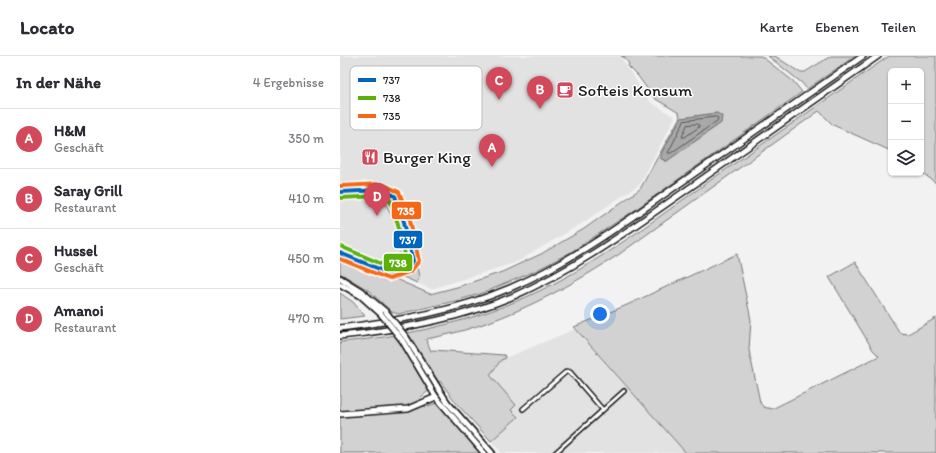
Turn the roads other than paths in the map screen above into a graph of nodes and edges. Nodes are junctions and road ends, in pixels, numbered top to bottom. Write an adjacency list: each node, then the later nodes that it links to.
1 (863, 56): 7 (highway)
2 (878, 56): 8 (highway)
3 (340, 192): 4 (street)
4 (340, 253)
5 (340, 278): 9 (main road, bridge)
6 (340, 284): 9 (main road, bridge)
7 (340, 328)
8 (341, 336)
9 (404, 339): 11 (main road); 12 (main road)
10 (624, 391): 14 (street)
11 (441, 393): 12 (main road); 17 (main road)
12 (436, 396): 15 (highway); 16 (main road)
13 (523, 409): 14 (street)
14 (603, 410): 18 (street)
15 (340, 414)
16 (484, 453)
17 (492, 453)
18 (555, 453)

